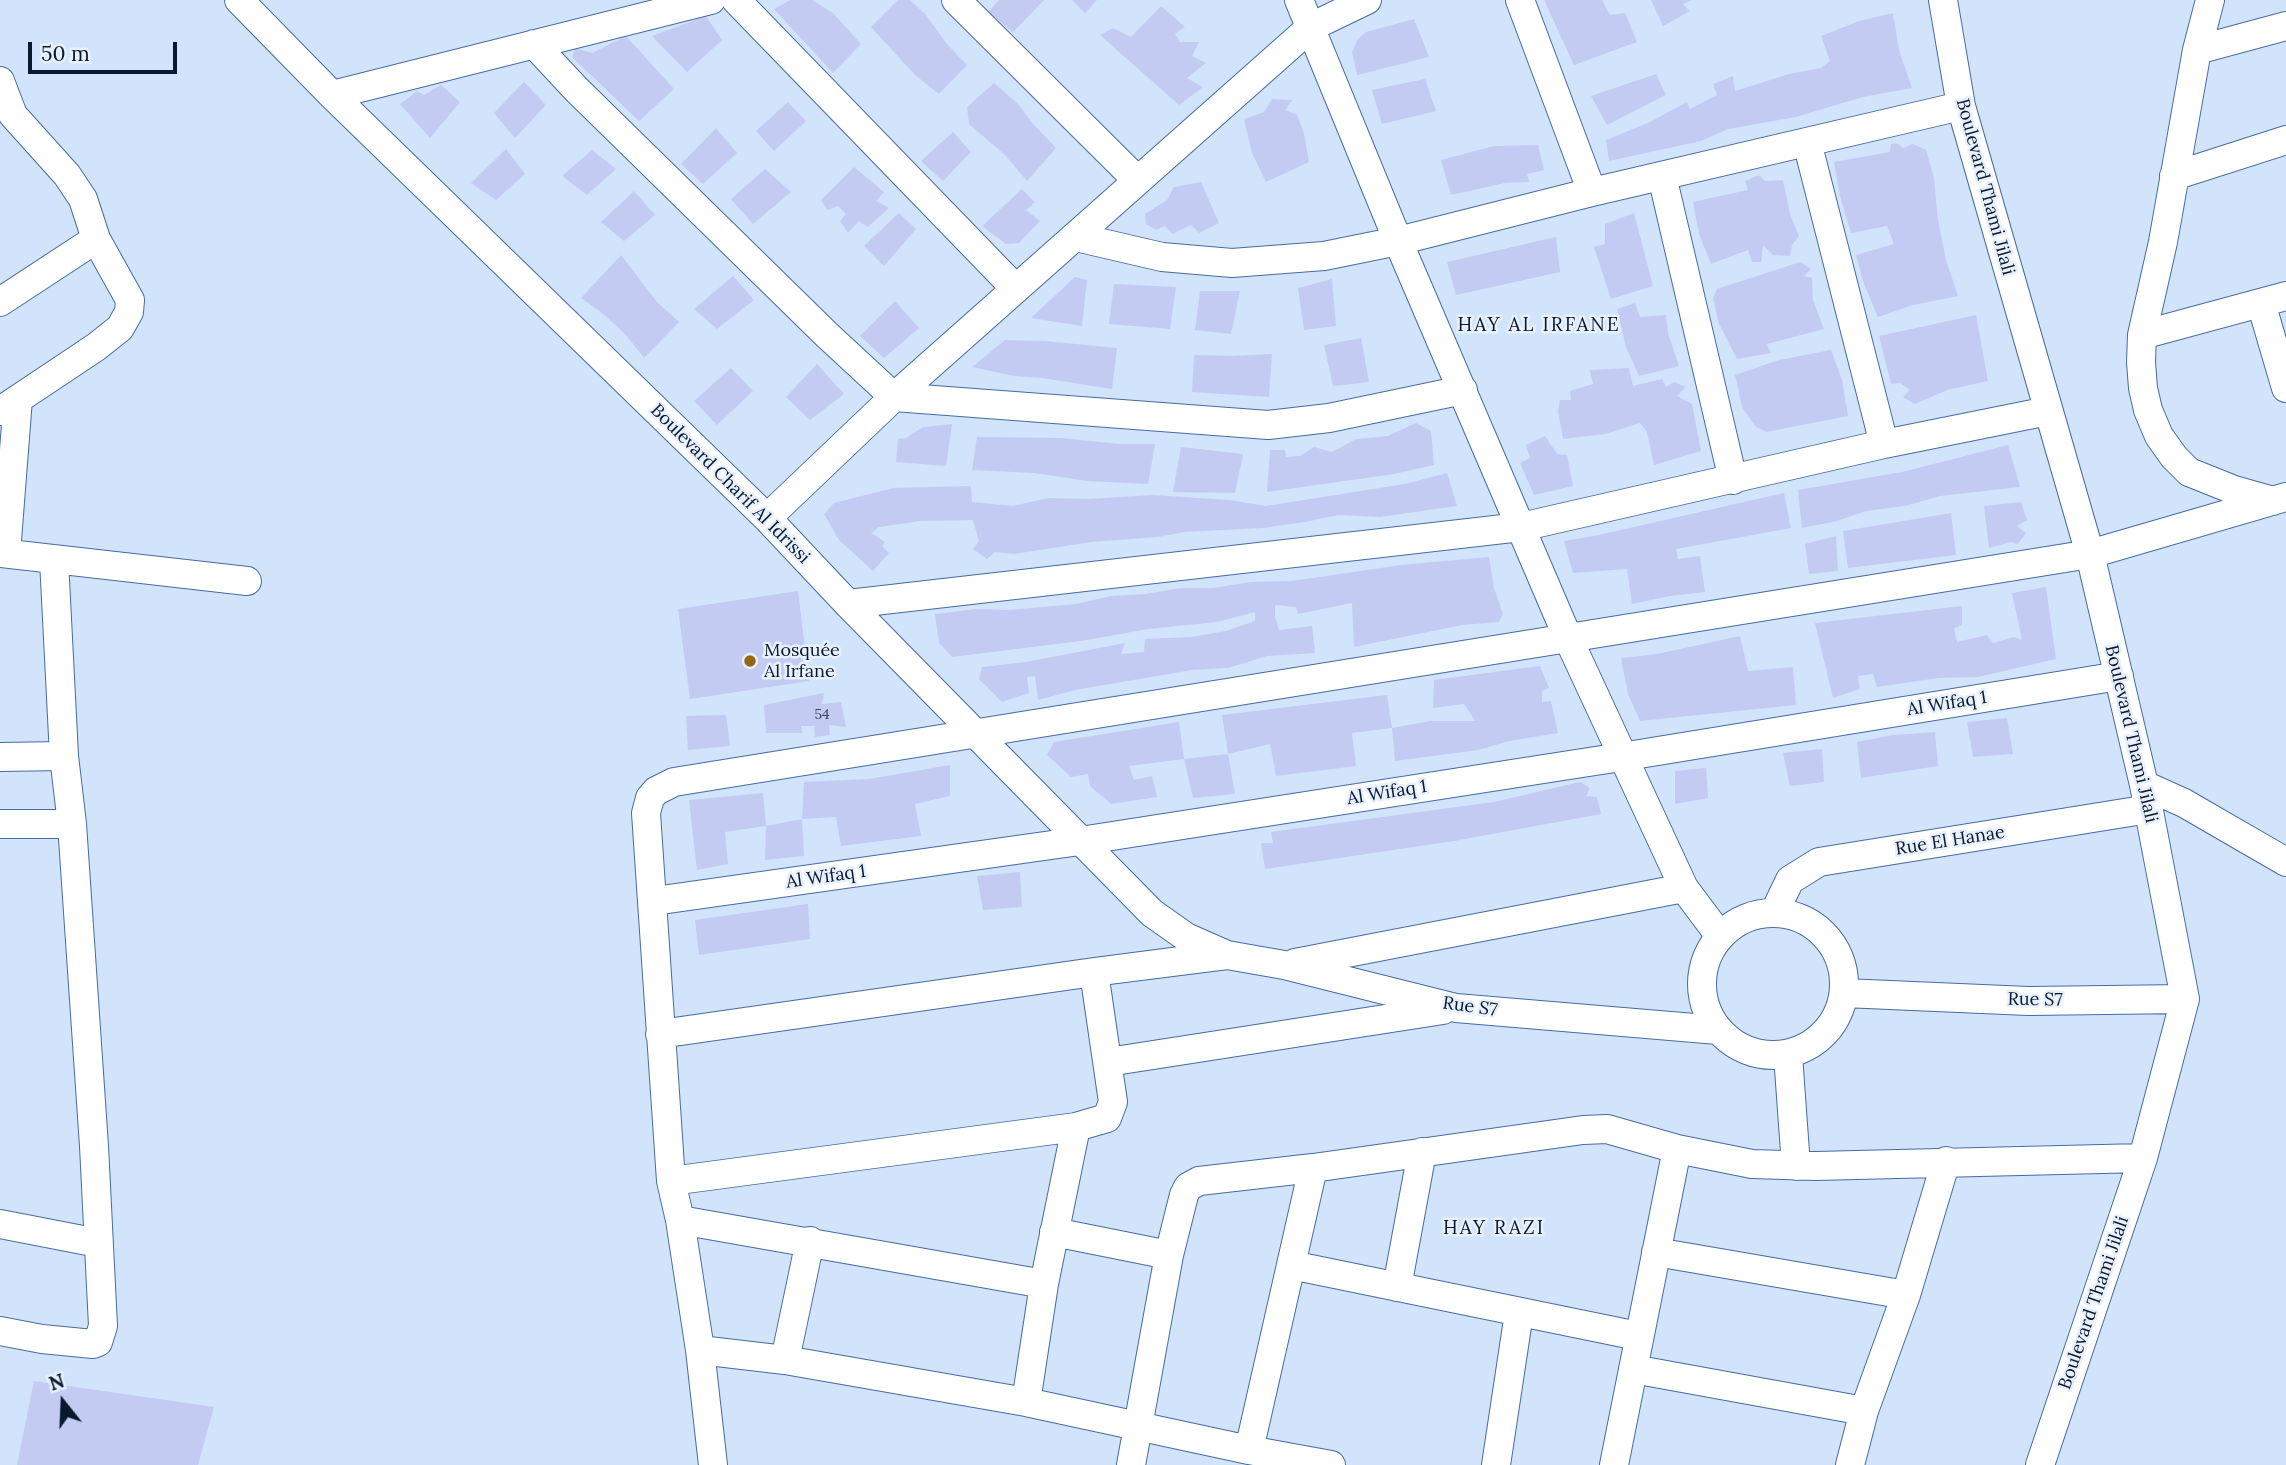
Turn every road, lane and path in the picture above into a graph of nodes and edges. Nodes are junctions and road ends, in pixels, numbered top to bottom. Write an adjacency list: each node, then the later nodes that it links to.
1 (239, 0): 14 (street, Boulevard Charif Al Idrissi)
2 (711, 0): 12 (street)
3 (736, 0): 26 (street)
4 (956, 0): 21 (street)
5 (1299, 0): 11 (street)
6 (1367, 0): 11 (street)
7 (1520, 0): 22 (street)
8 (1943, 0): 16 (street, Boulevard Thami Jilali)
9 (2210, 0): 13 (street)
10 (2286, 26): 13 (street)
11 (1311, 27): 21 (street); 25 (street)
12 (534, 44): 14 (street); 32 (street)
13 (2197, 50): 20 (street)
14 (332, 95): 38 (street, Boulevard Charif Al Idrissi)
15 (4, 106): 24 (street)
16 (1961, 106): 18 (street); 34 (street, Boulevard Thami Jilali)
17 (2286, 140): 20 (street)
18 (1807, 142): 19 (street); 35 (street)
19 (1662, 176): 22 (street); 36 (street)
20 (2174, 176): 29 (street)
21 (1137, 180): 23 (street)
22 (1592, 192): 25 (street)
23 (1076, 237): 25 (street); 26 (street)
24 (96, 239): 28 (street); 33 (street)
25 (1398, 241): 31 (street)
26 (1016, 289): 32 (street)
27 (2274, 300): 29 (street); 30 (street)
28 (0, 302)
29 (2142, 335): 37 (street)
30 (2286, 388)
31 (1463, 390): 32 (street); 39 (street)
32 (894, 397): 38 (street)
33 (9, 405): 40 (street)
34 (2048, 411): 35 (street); 41 (street, Boulevard Thami Jilali)
35 (1884, 444): 36 (street)
36 (1733, 480): 39 (street)
37 (2280, 499): 41 (street)
38 (767, 518): 44 (street, Boulevard Charif Al Idrissi)
39 (1521, 527): 44 (street); 45 (street)
40 (3, 553): 42 (street)
41 (2090, 554): 45 (street); 46 (street, Boulevard Thami Jilali)
42 (54, 560): 43 (street); 48 (street)
43 (247, 581)
44 (848, 604): 47 (street, Boulevard Charif Al Idrissi)
45 (1568, 638): 47 (street); 50 (street)
46 (2119, 676): 50 (street, Al Wifaq 1); 51 (street, Boulevard Thami Jilali)
47 (977, 733): 54 (street, Boulevard Charif Al Idrissi); 57 (street)
48 (64, 756): 49 (street); 53 (street)
49 (0, 757)
50 (1621, 757): 54 (street, Al Wifaq 1); 56 (street)
51 (2146, 797): 55 (street); 58 (street, Rue El Hanae); 64 (street, Boulevard Thami Jilali)
52 (0, 824): 53 (street)
53 (72, 824): 82 (street)
54 (1080, 841): 57 (street, Al Wifaq 1); 60 (street, Boulevard Charif Al Idrissi)
55 (2286, 862)
56 (1684, 888): 59 (street); 61 (street)
57 (654, 901): 67 (street)
58 (1775, 911): 59 (street); 63 (street)
59 (1720, 936): 66 (street)
60 (1227, 956): 61 (street, Rue S7); 62 (street)
61 (1284, 965): 65 (street, Rue S7)
62 (1094, 972): 67 (street); 69 (street)
63 (1844, 993): 64 (street, Rue S7); 68 (street)
64 (2185, 999): 73 (street, Boulevard Thami Jilali)
65 (1456, 1008): 66 (street, Rue S7); 69 (street)
66 (1717, 1030): 68 (street)
67 (660, 1034): 77 (street)
68 (1788, 1055): 75 (street)
69 (1108, 1062): 70 (street)
70 (1076, 1127): 77 (street); 80 (street)
71 (1677, 1149): 72 (street); 75 (street); 83 (street)
72 (1422, 1152): 76 (street); 87 (street)
73 (2143, 1158): 74 (street); 105 (street, Boulevard Thami Jilali)
74 (1945, 1161): 75 (street); 88 (street)
75 (1796, 1166)
76 (1313, 1168): 84 (street); 85 (street)
77 (671, 1181): 78 (street)
78 (680, 1220): 81 (street); 92 (street)
79 (0, 1224): 82 (street)
80 (1054, 1232): 84 (street); 86 (street)
81 (810, 1241): 86 (street); 93 (street)
82 (98, 1243): 90 (street)
83 (1656, 1252): 88 (street); 91 (street)
84 (1169, 1255): 97 (street)
85 (1291, 1265): 87 (street); 98 (street)
86 (1044, 1284): 95 (street)
87 (1397, 1287): 89 (street)
88 (1906, 1295): 96 (street)
89 (1519, 1312): 91 (street); 102 (street)
90 (0, 1331)
91 (1638, 1336): 94 (street)
92 (700, 1350): 93 (street); 99 (street)
93 (785, 1360): 95 (street)
94 (1633, 1369): 96 (street); 103 (street)
95 (1026, 1402): 97 (street)
96 (1864, 1411): 104 (street)
97 (1137, 1426): 98 (street); 100 (street)
98 (1249, 1450): 101 (street)
99 (713, 1465)
100 (1131, 1465)
101 (1331, 1465)
102 (1496, 1465)
103 (1614, 1465)
104 (1850, 1465)
105 (2040, 1465)

